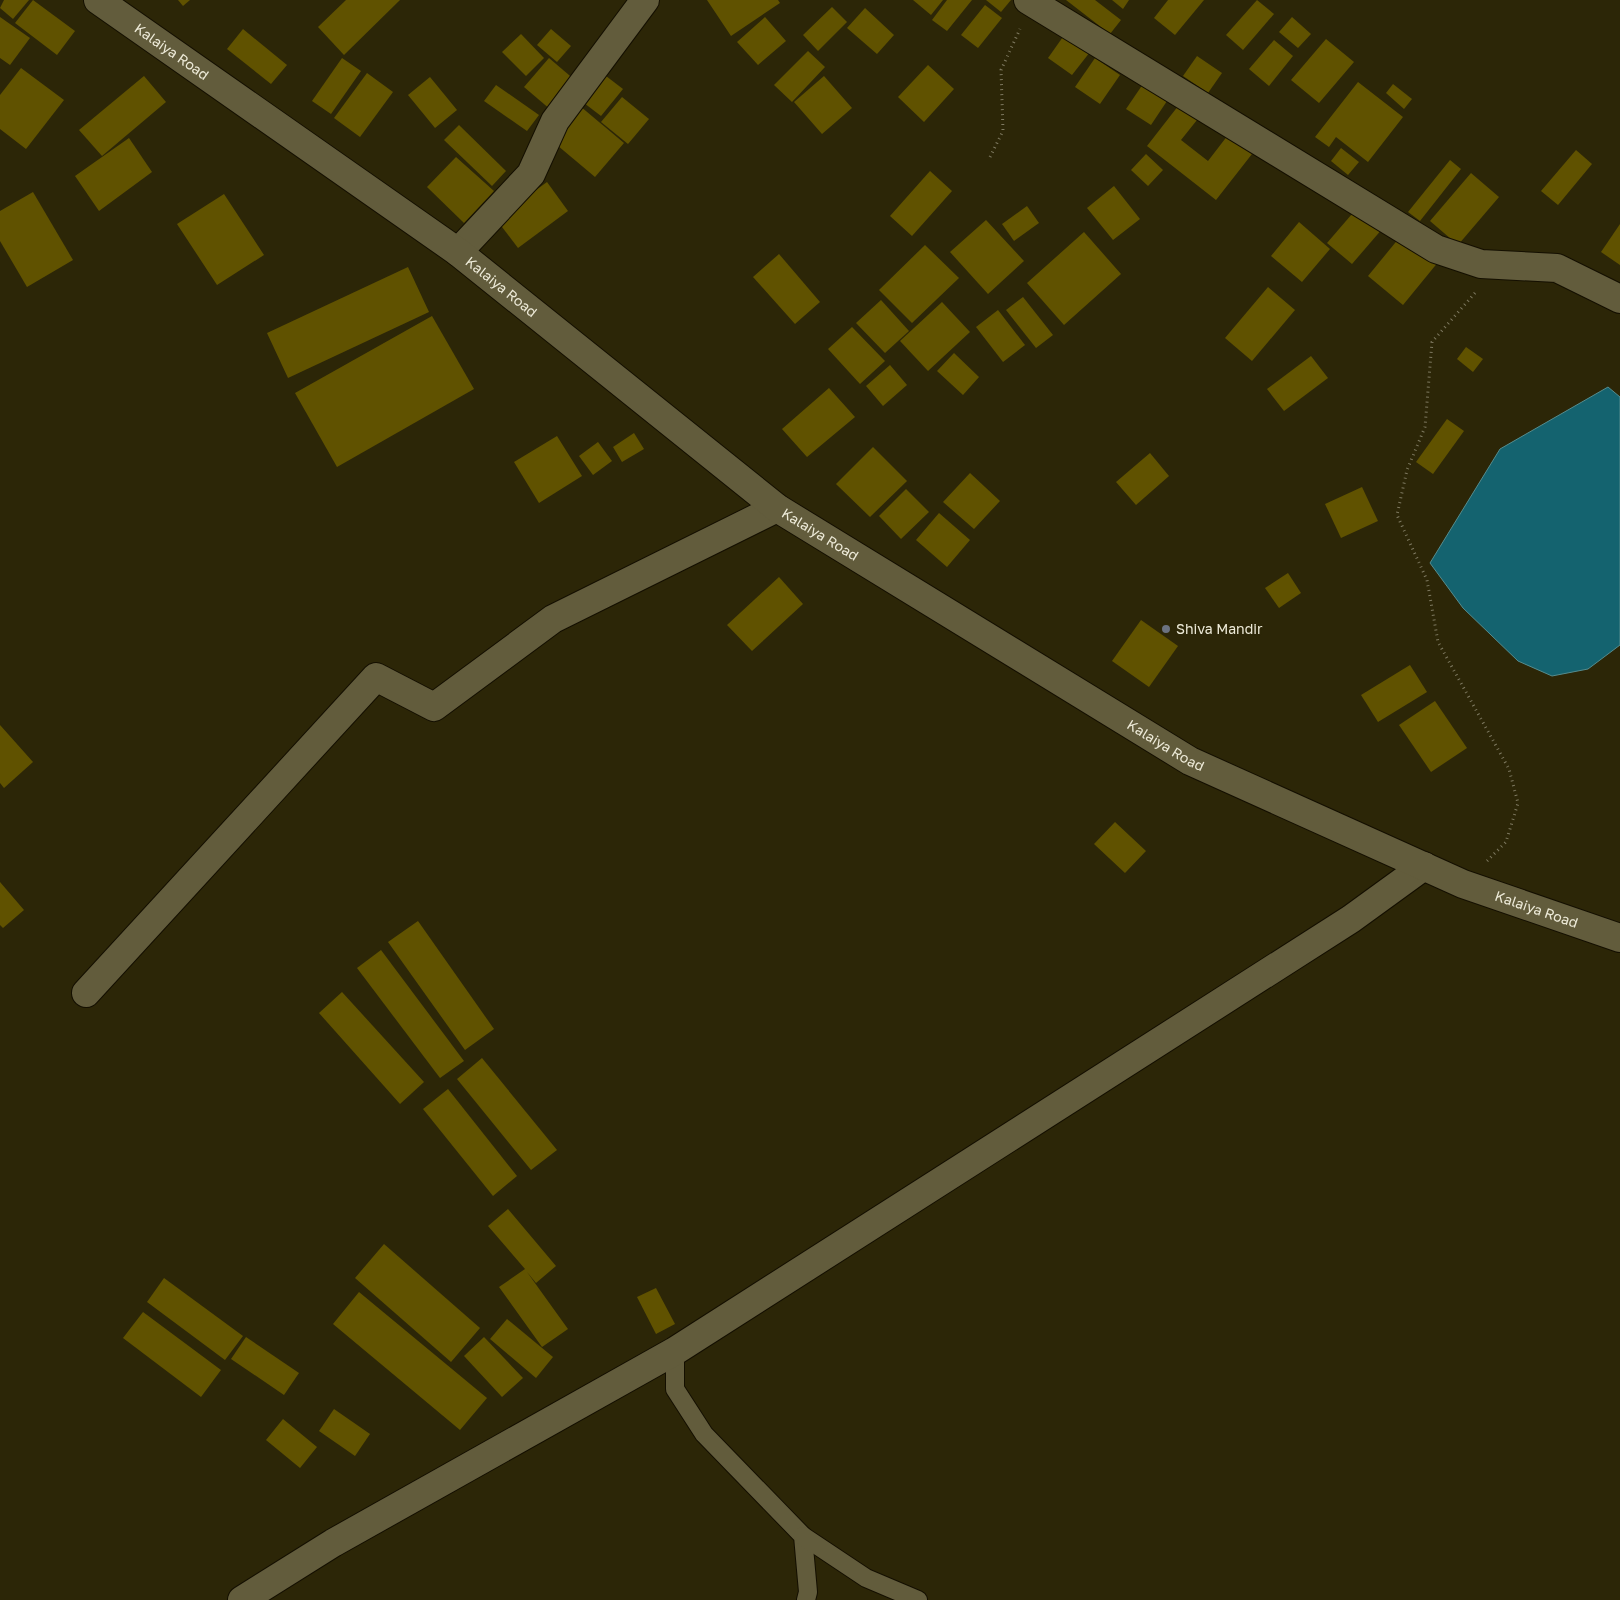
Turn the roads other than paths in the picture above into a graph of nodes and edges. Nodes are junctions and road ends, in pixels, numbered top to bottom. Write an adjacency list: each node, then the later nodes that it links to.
1 (98, 0): 4 (street, Kalaiya Road)
2 (645, 0): 4 (street)
3 (1032, 3): 5 (street)
4 (458, 252): 6 (street, Kalaiya Road)
5 (1620, 299)
6 (777, 508): 7 (street, Kalaiya Road); 9 (street)
7 (1424, 866): 8 (street, Kalaiya Road); 10 (street)
8 (1620, 938)
9 (86, 993)
10 (676, 1351): 11 (lane); 12 (street)
11 (803, 1536): 13 (lane); 14 (lane)
12 (242, 1600)
13 (806, 1600)
14 (918, 1600)

